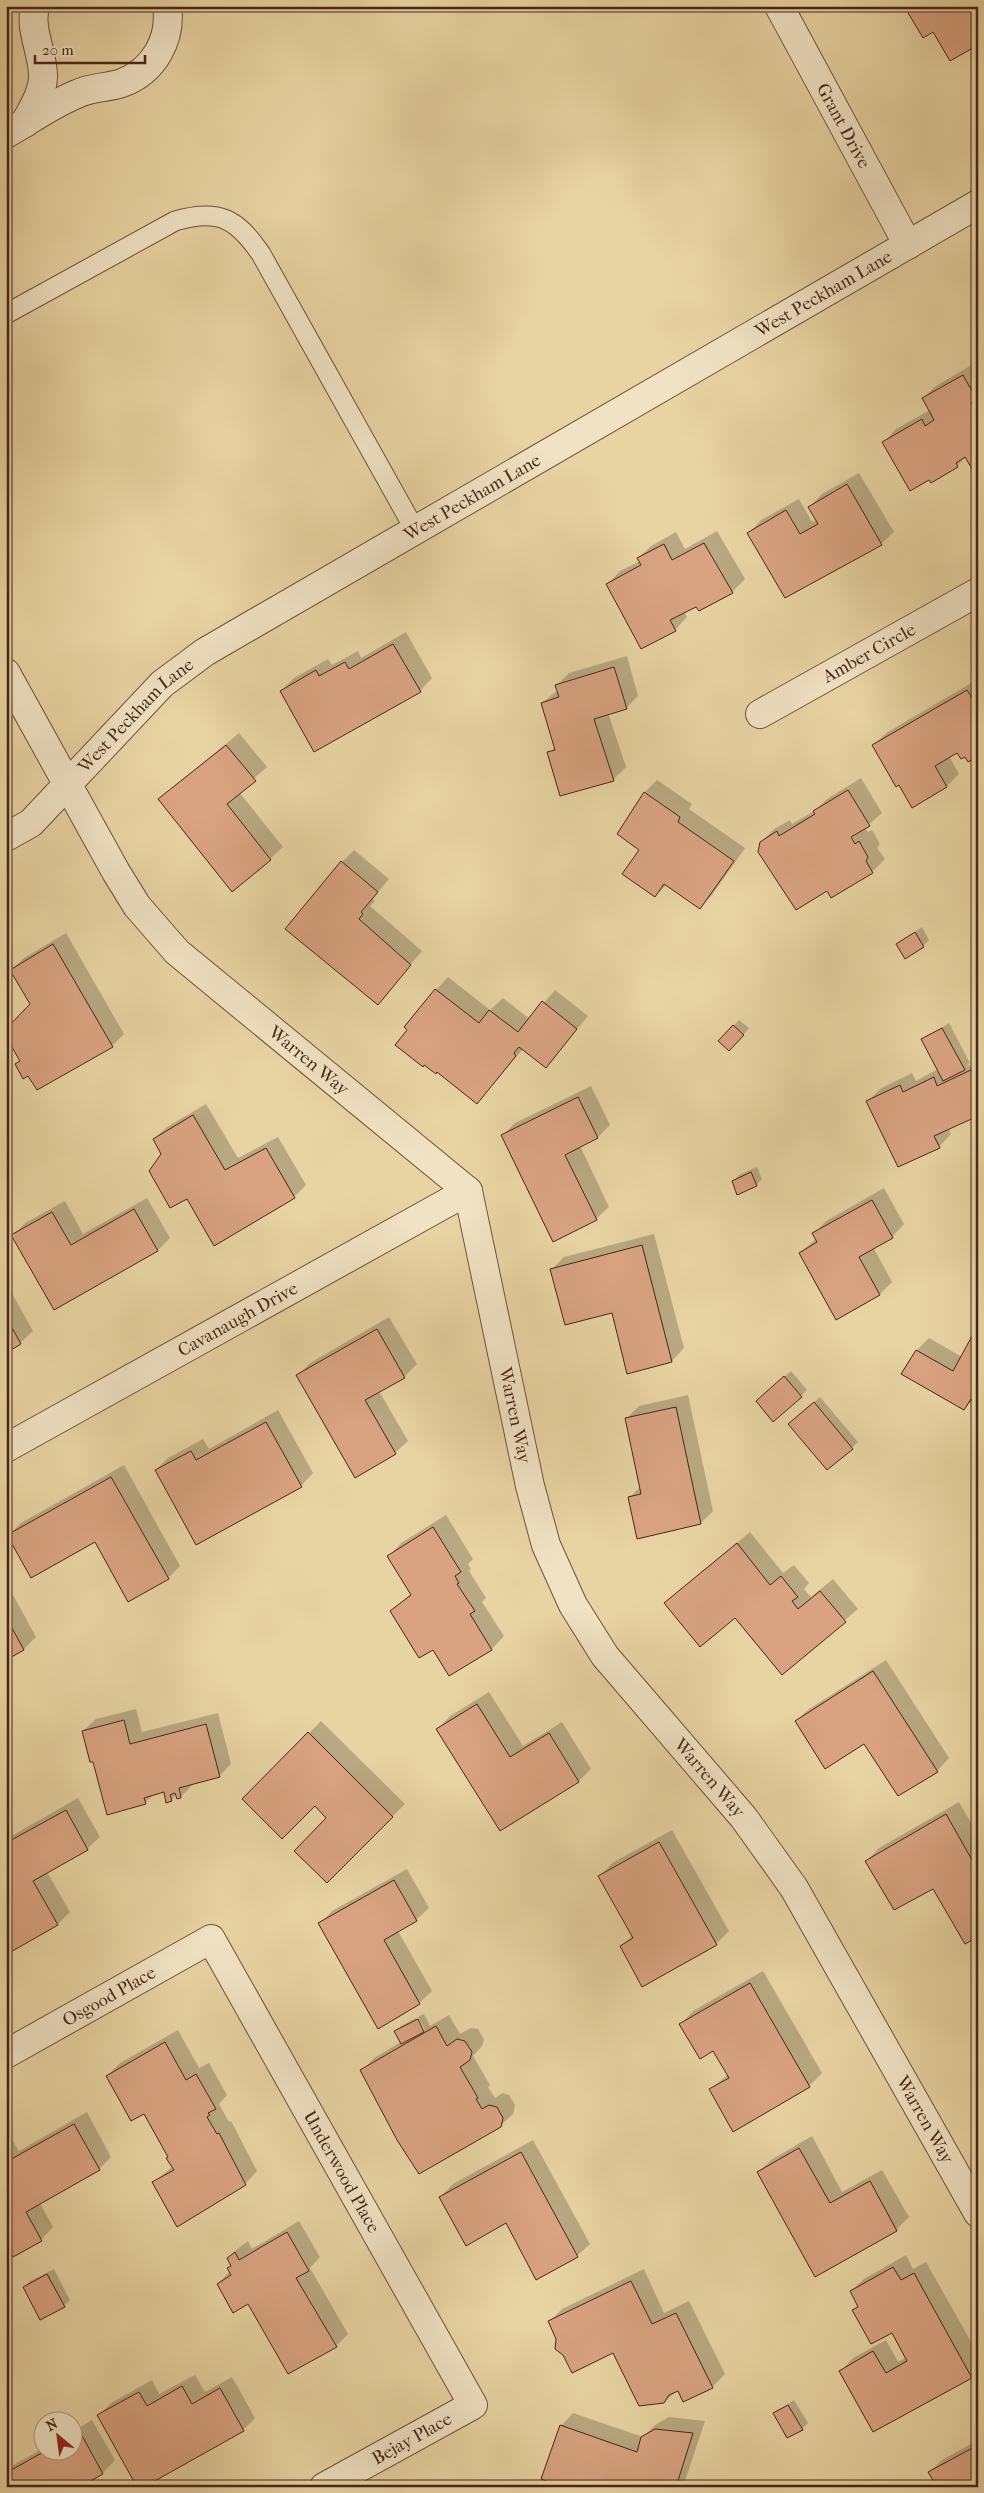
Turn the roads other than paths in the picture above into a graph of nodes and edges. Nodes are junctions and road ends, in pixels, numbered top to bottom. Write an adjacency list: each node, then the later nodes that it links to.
1 (35, 6): 4 (street)
2 (167, 6): 4 (street)
3 (778, 6): 6 (street, Grant Drive)
4 (15, 129)
5 (978, 204): 6 (street, West Peckham Lane)
6 (908, 245): 8 (street, West Peckham Lane)
7 (6, 314): 8 (lane)
8 (415, 530): 12 (street, West Peckham Lane)
9 (978, 592): 11 (street, Amber Circle)
10 (6, 673): 12 (street, Warren Way)
11 (760, 714)
12 (67, 785): 13 (street, West Peckham Lane); 14 (street, Warren Way)
13 (6, 837)
14 (468, 1191): 15 (street, Cavanaugh Drive); 18 (street, Warren Way)
15 (6, 1448)
16 (211, 1939): 17 (street, Osgood Place); 19 (street, Underwood Place)
17 (6, 2054)
18 (978, 2213)
19 (473, 2405): 20 (street, Bejay Place)
20 (324, 2487)

